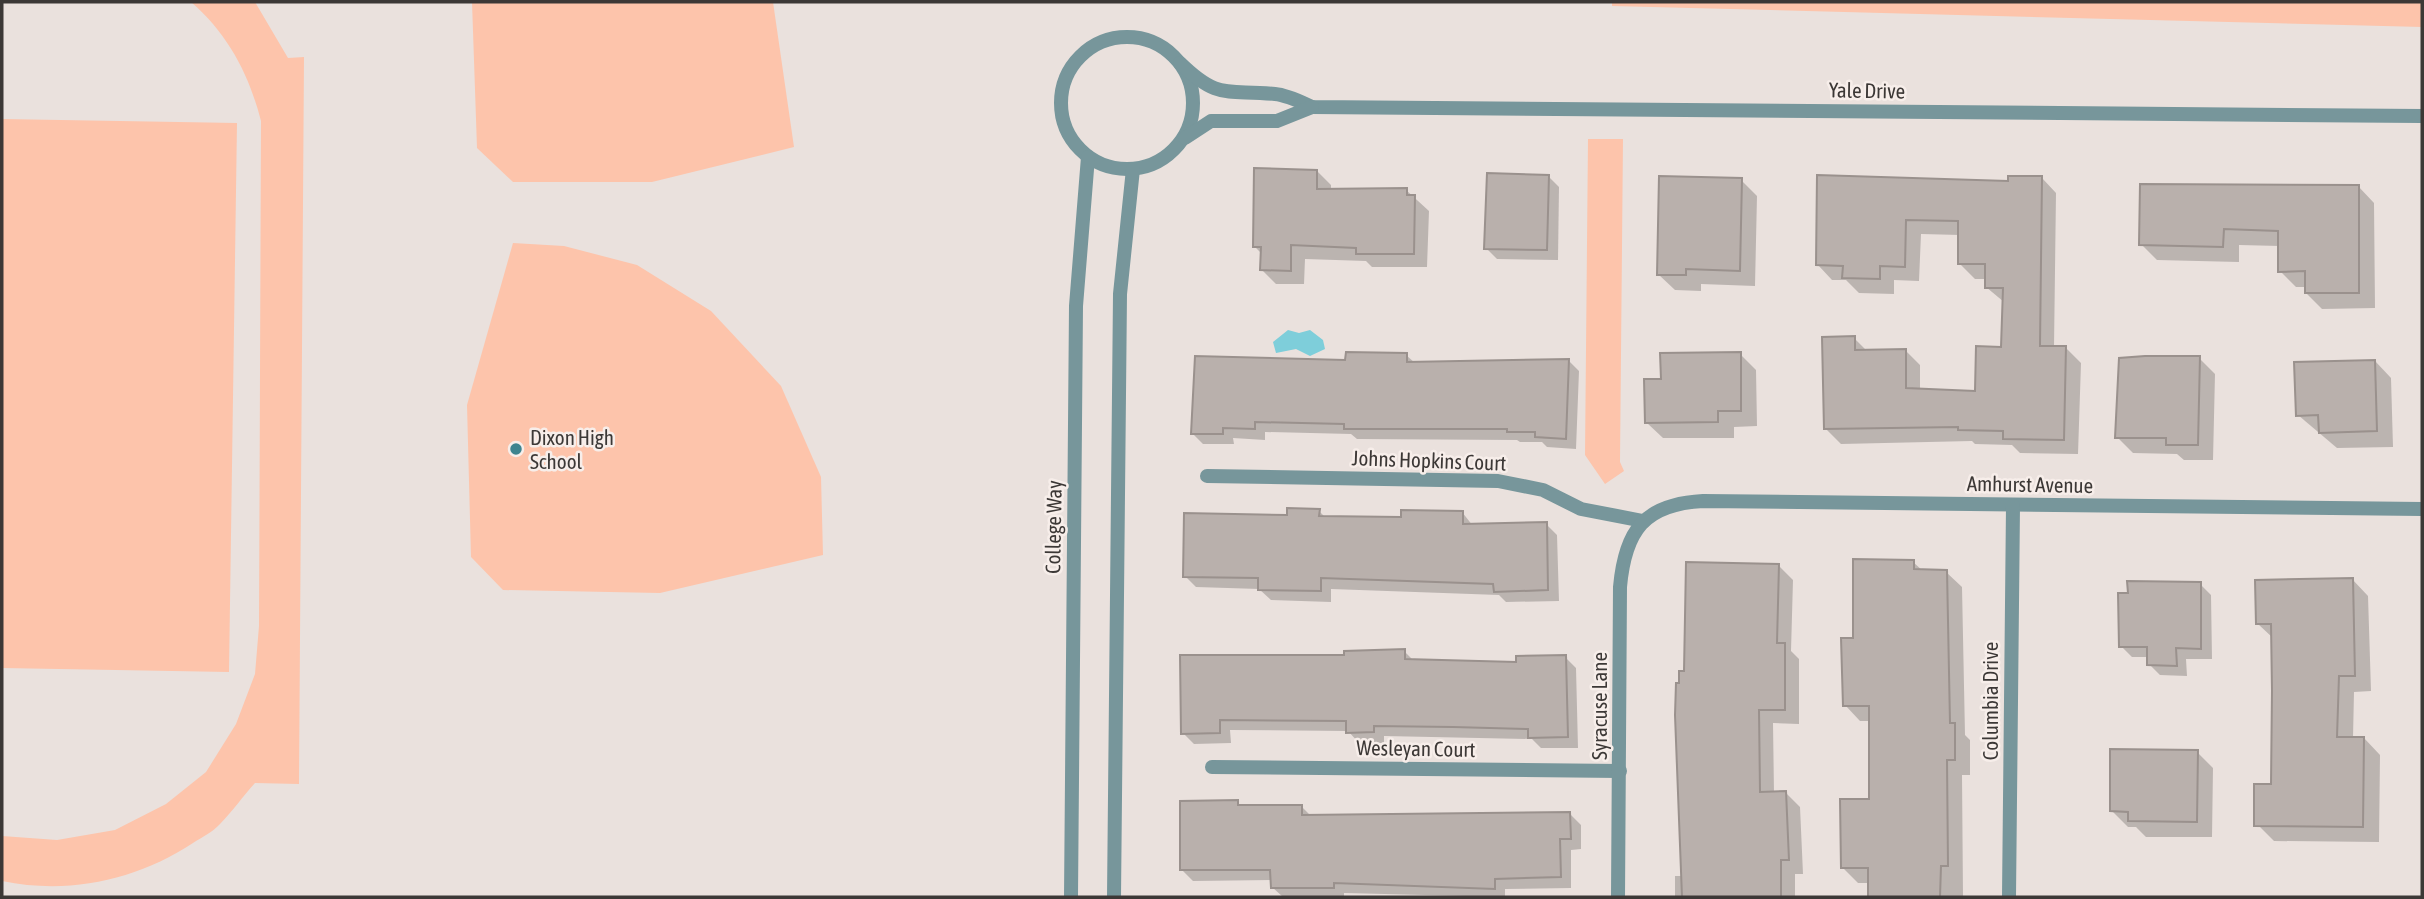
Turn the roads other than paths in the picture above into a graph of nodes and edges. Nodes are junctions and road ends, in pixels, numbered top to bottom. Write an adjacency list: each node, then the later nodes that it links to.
1 (1180, 63): 2 (street, Yale Drive); 4 (street); 5 (street)
2 (1312, 107): 3 (street, Yale Drive); 4 (street, Yale Drive)
3 (2422, 116)
4 (1181, 142): 6 (street)
5 (1088, 157): 6 (street); 13 (street, College Way)
6 (1133, 169): 14 (street)
7 (1207, 476): 10 (street, Johns Hopkins Court)
8 (2013, 506): 9 (street, Amhurst Avenue); 10 (street, Amhurst Avenue); 16 (street, Columbia Drive)
9 (2422, 509)
10 (1643, 520): 12 (street, Syracuse Lane)
11 (1212, 767): 12 (street, Wesleyan Court)
12 (1620, 771): 15 (street, Syracuse Lane)
13 (1071, 897)
14 (1114, 897)
15 (1618, 897)
16 (2009, 897)

